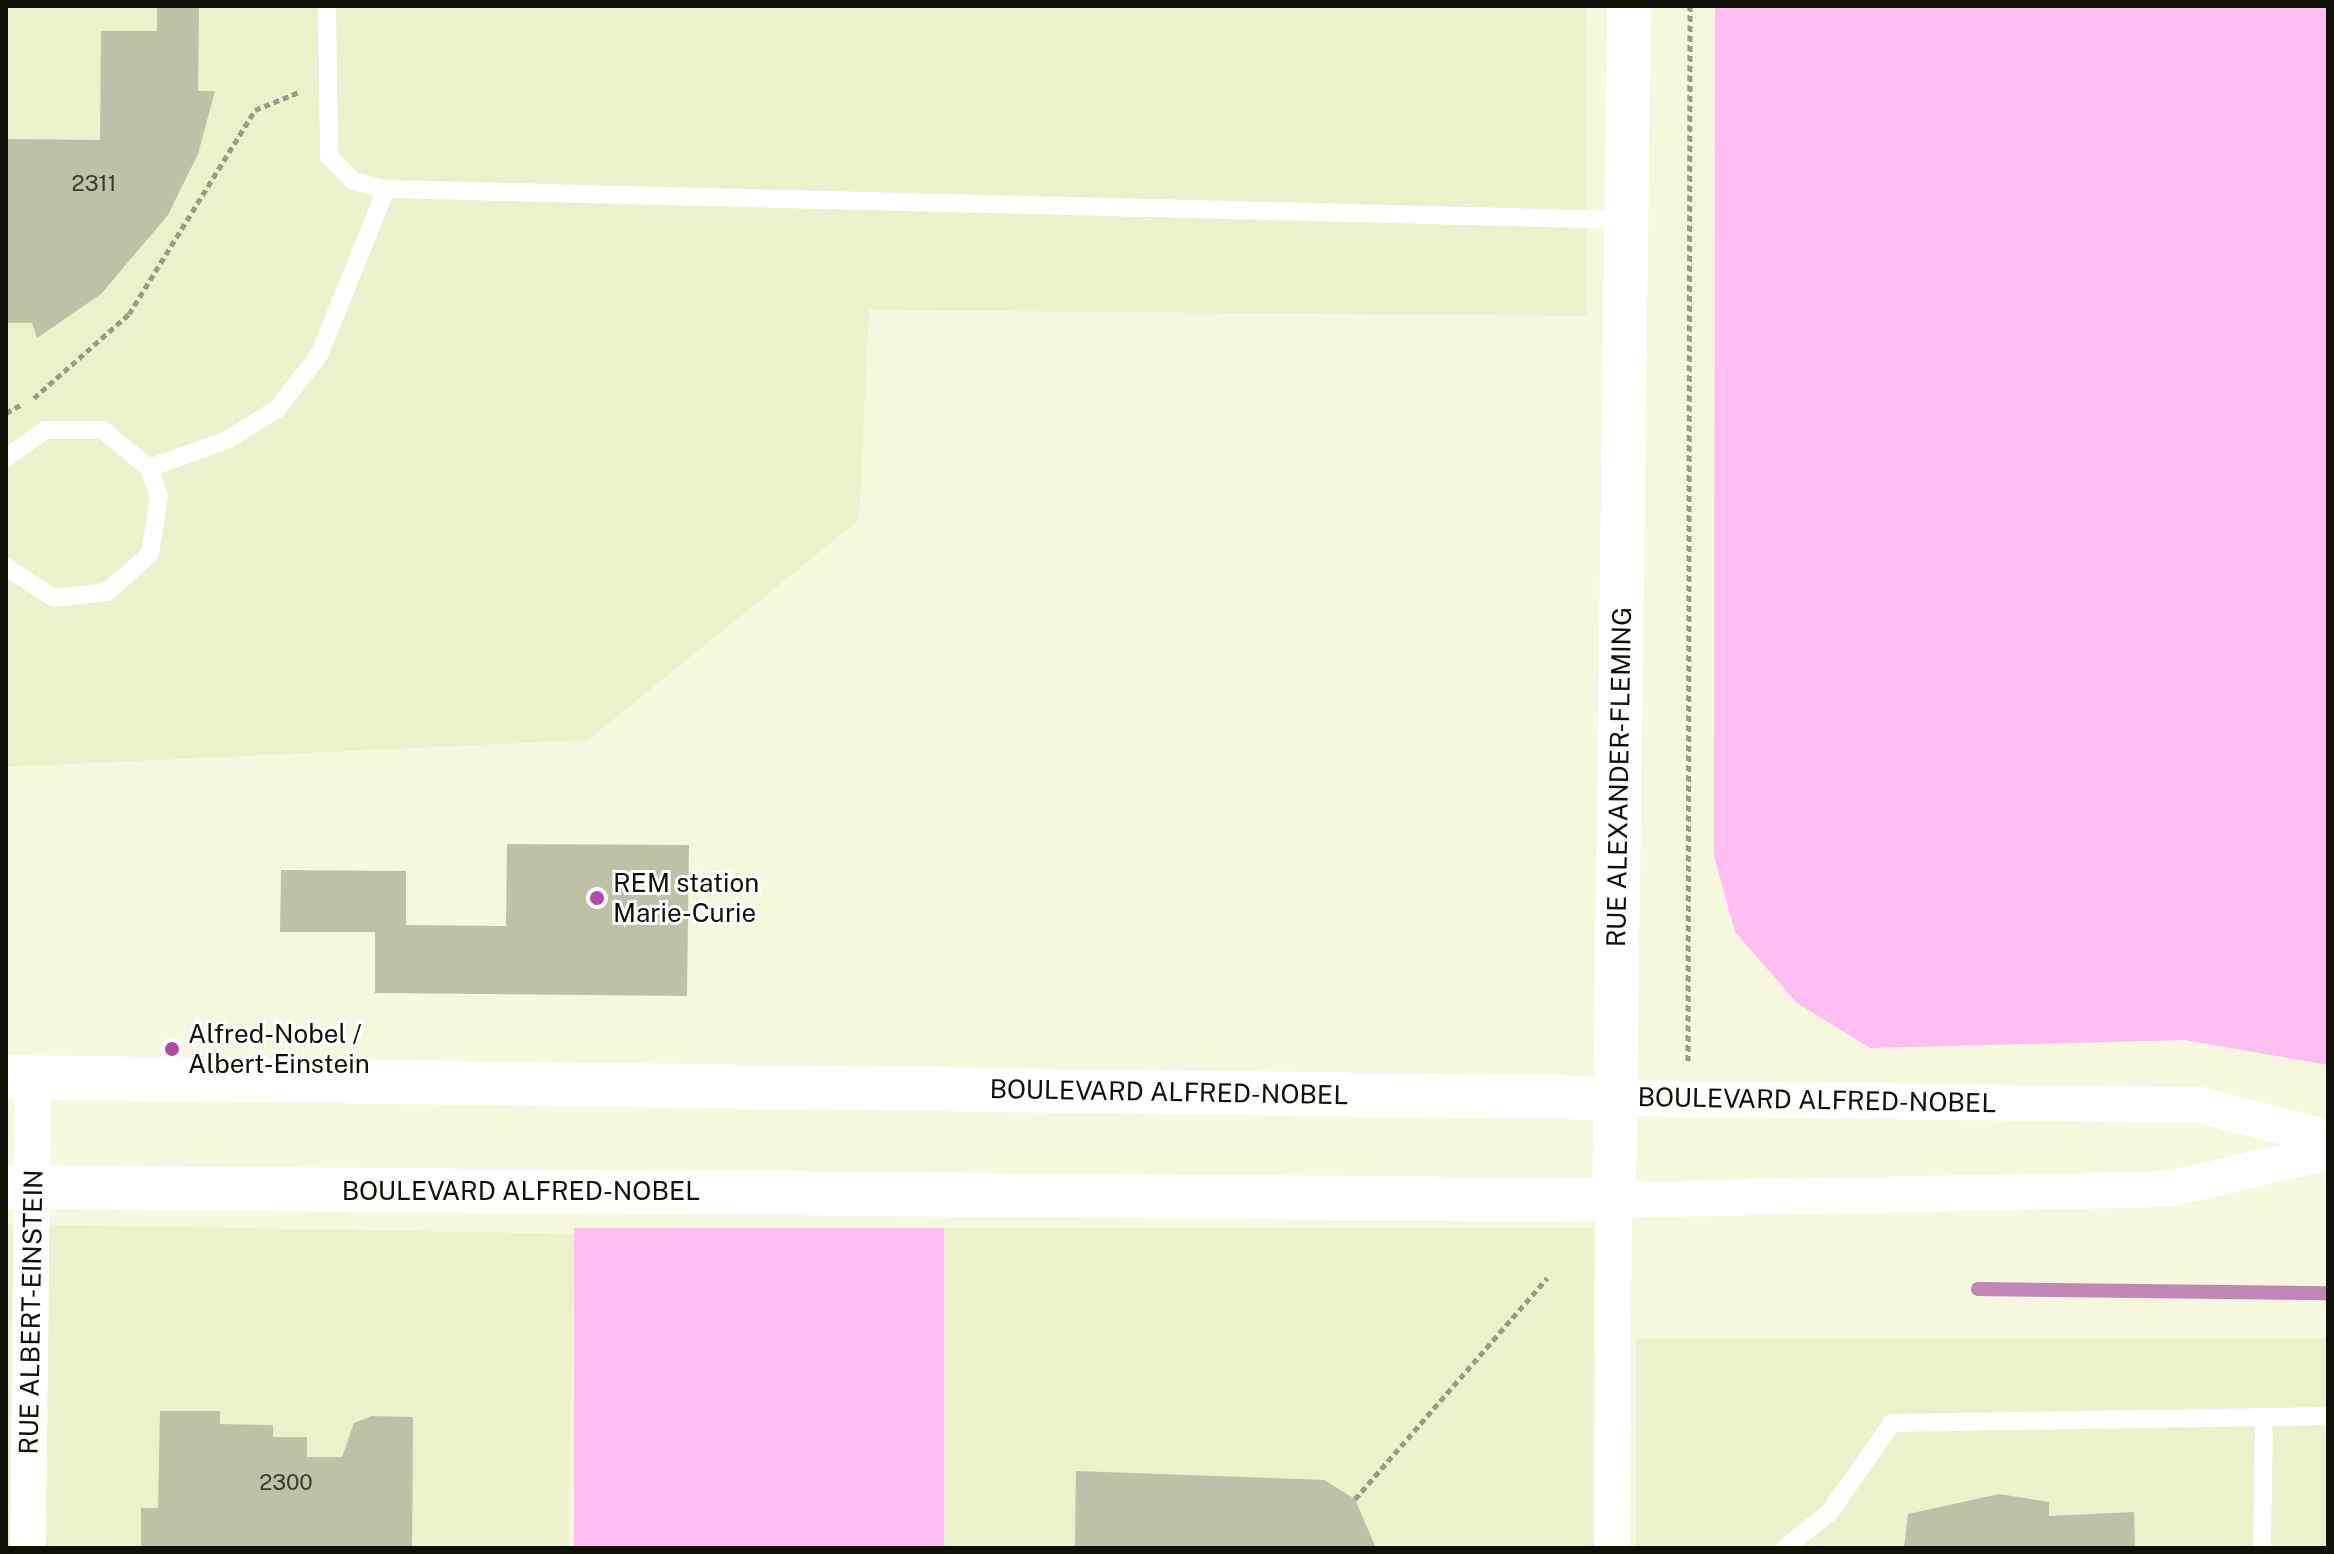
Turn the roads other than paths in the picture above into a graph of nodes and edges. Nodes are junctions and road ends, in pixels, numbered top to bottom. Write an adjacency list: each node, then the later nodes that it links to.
1 (327, 6): 3 (lane)
2 (1629, 6): 4 (street, RUE ALEXANDER-FLEMING)
3 (386, 189): 4 (lane); 6 (lane)
4 (1627, 220): 9 (street, RUE ALEXANDER-FLEMING)
5 (6, 458): 6 (lane)
6 (149, 468): 7 (lane)
7 (6, 567)
8 (20, 1077): 9 (street, BOULEVARD ALFRED-NOBEL); 12 (street, RUE ALBERT-EINSTEIN)
9 (1614, 1098): 10 (street, BOULEVARD ALFRED-NOBEL); 13 (street, RUE ALEXANDER-FLEMING)
10 (2328, 1138)
11 (2328, 1152): 13 (street, BOULEVARD ALFRED-NOBEL)
12 (19, 1187): 13 (street, BOULEVARD ALFRED-NOBEL); 16 (street, RUE ALBERT-EINSTEIN)
13 (1614, 1200): 17 (street, RUE ALEXANDER-FLEMING)
14 (2328, 1416): 15 (lane)
15 (2264, 1417): 18 (lane); 19 (lane)
16 (28, 1548)
17 (1612, 1548)
18 (1785, 1548)
19 (2262, 1548)

